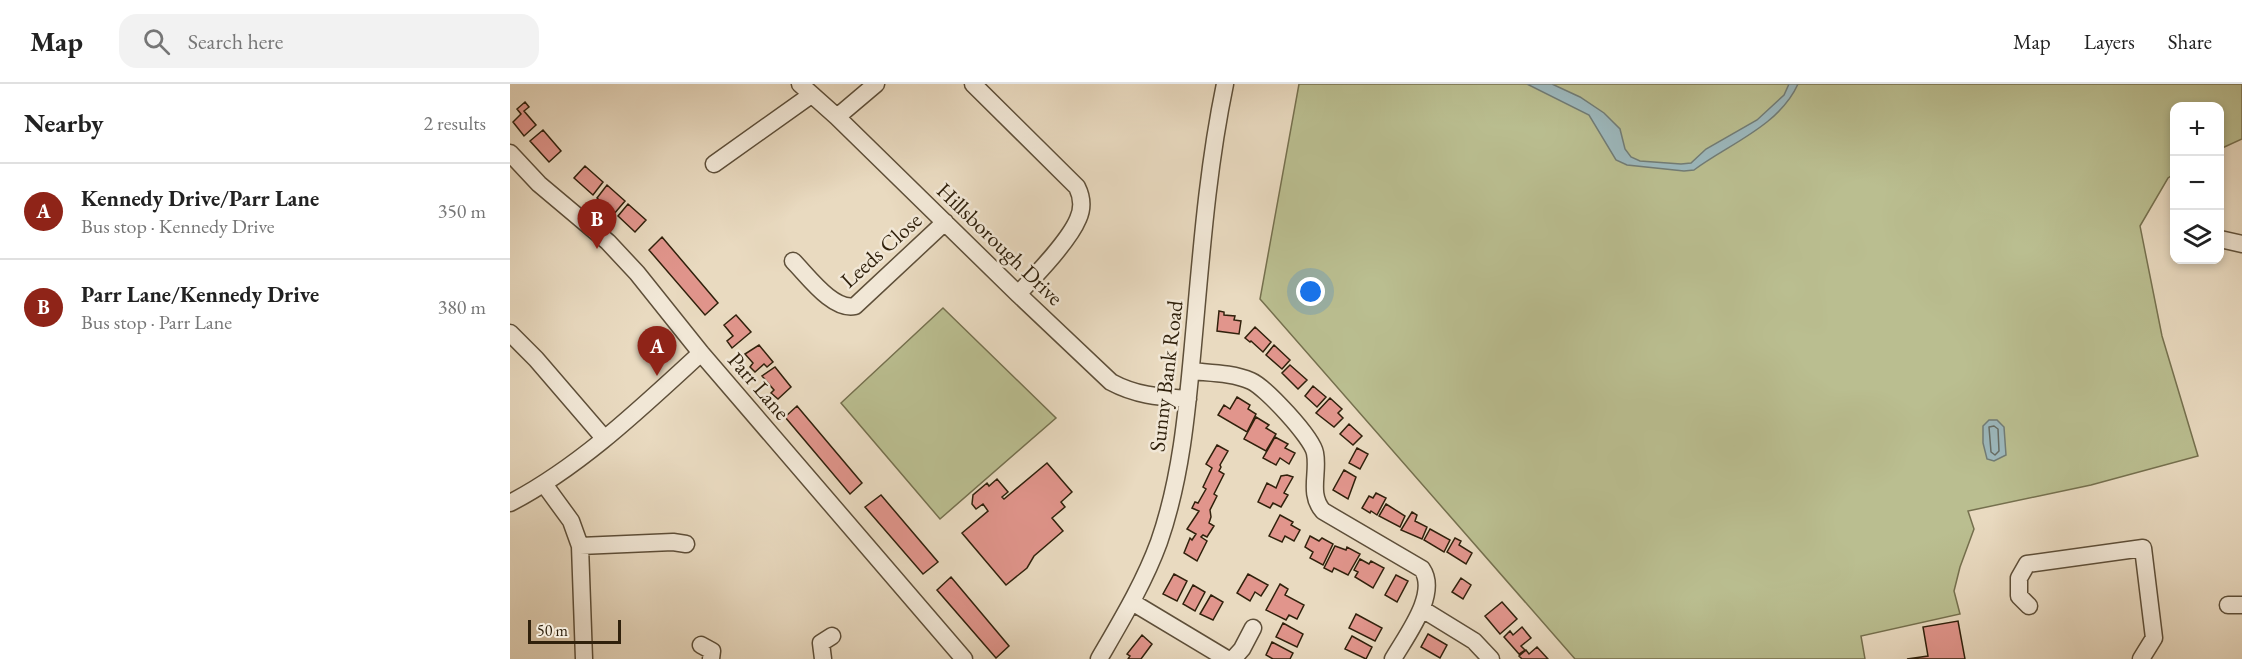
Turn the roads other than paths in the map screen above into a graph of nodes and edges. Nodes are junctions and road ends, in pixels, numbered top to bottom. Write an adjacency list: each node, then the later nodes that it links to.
1 (876, 84): 5 (street)
2 (973, 84): 12 (street)
3 (1226, 84): 15 (street, Sunny Bank Road)
4 (806, 90): 5 (street, Hillsborough Drive); 7 (street)
5 (837, 117): 8 (street, Hillsborough Drive)
6 (510, 153): 14 (street, Parr Lane)
7 (714, 164)
8 (945, 222): 11 (street, Leeds Close); 12 (street, Hillsborough Drive)
9 (2224, 240): 10 (street)
10 (2242, 244)
11 (793, 261)
12 (1018, 294): 16 (street, Hillsborough Drive)
13 (510, 333): 17 (street)
14 (701, 353): 17 (street); 29 (street, Parr Lane)
15 (1191, 371): 16 (street, Sunny Bank Road); 24 (street)
16 (1188, 399): 22 (street, Sunny Bank Road)
17 (604, 438): 18 (street)
18 (544, 483): 19 (street); 21 (street)
19 (510, 503)
20 (677, 539): 21 (street)
21 (579, 546): 27 (street)
22 (1132, 602): 30 (street, Sunny Bank Road); 31 (street)
23 (2029, 606): 35 (street)
24 (1422, 609): 33 (street); 34 (street)
25 (1253, 628): 32 (street)
26 (832, 636): 28 (street)
27 (584, 659)
28 (823, 659)
29 (964, 659)
30 (1099, 659)
31 (1227, 659)
32 (1233, 659)
33 (1393, 659)
34 (1491, 659)
35 (2141, 659)

